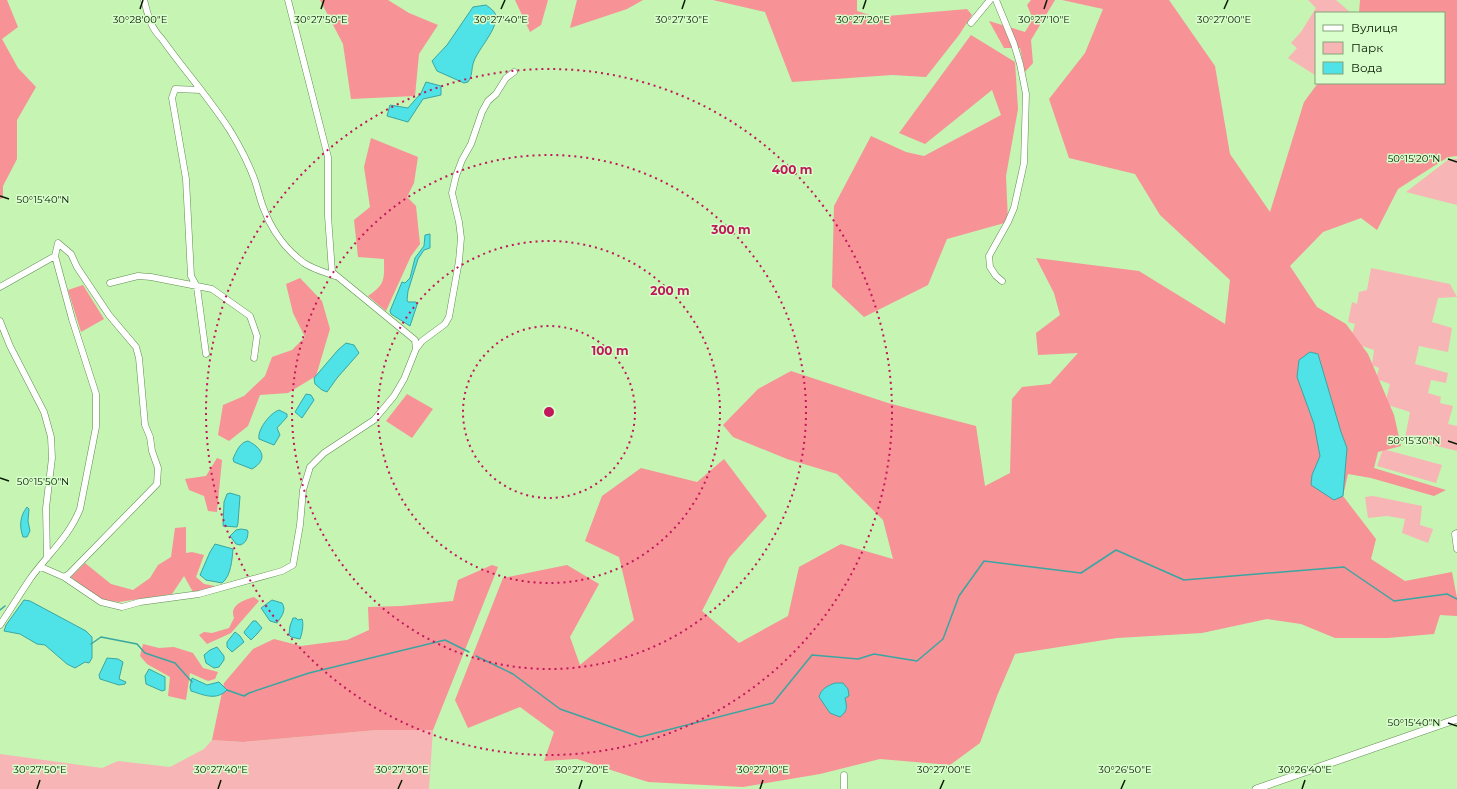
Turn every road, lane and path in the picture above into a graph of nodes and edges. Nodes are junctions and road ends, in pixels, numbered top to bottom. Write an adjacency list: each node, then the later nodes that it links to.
1 (144, 0): 7 (street)
2 (288, 0): 9 (street)
3 (990, 0): 5 (street)
4 (996, 0): 10 (street)
5 (971, 23)
6 (514, 72): 15 (street)
7 (201, 90): 9 (street); 12 (street)
8 (55, 256): 13 (street); 20 (street); 22 (street)
9 (338, 278): 15 (street)
10 (1002, 280)
11 (110, 283): 12 (street)
12 (197, 287): 16 (street); 17 (street)
13 (0, 288)
14 (0, 320): 20 (street)
15 (416, 349): 22 (street)
16 (206, 354)
17 (254, 358)
18 (1457, 533): 19 (street)
19 (1457, 549)
20 (47, 558): 21 (street)
21 (41, 566): 22 (street); 23 (street)
22 (64, 577)
23 (0, 626)
24 (1457, 720): 27 (street)
25 (844, 775): 26 (street)
26 (844, 789)
27 (1256, 789)

